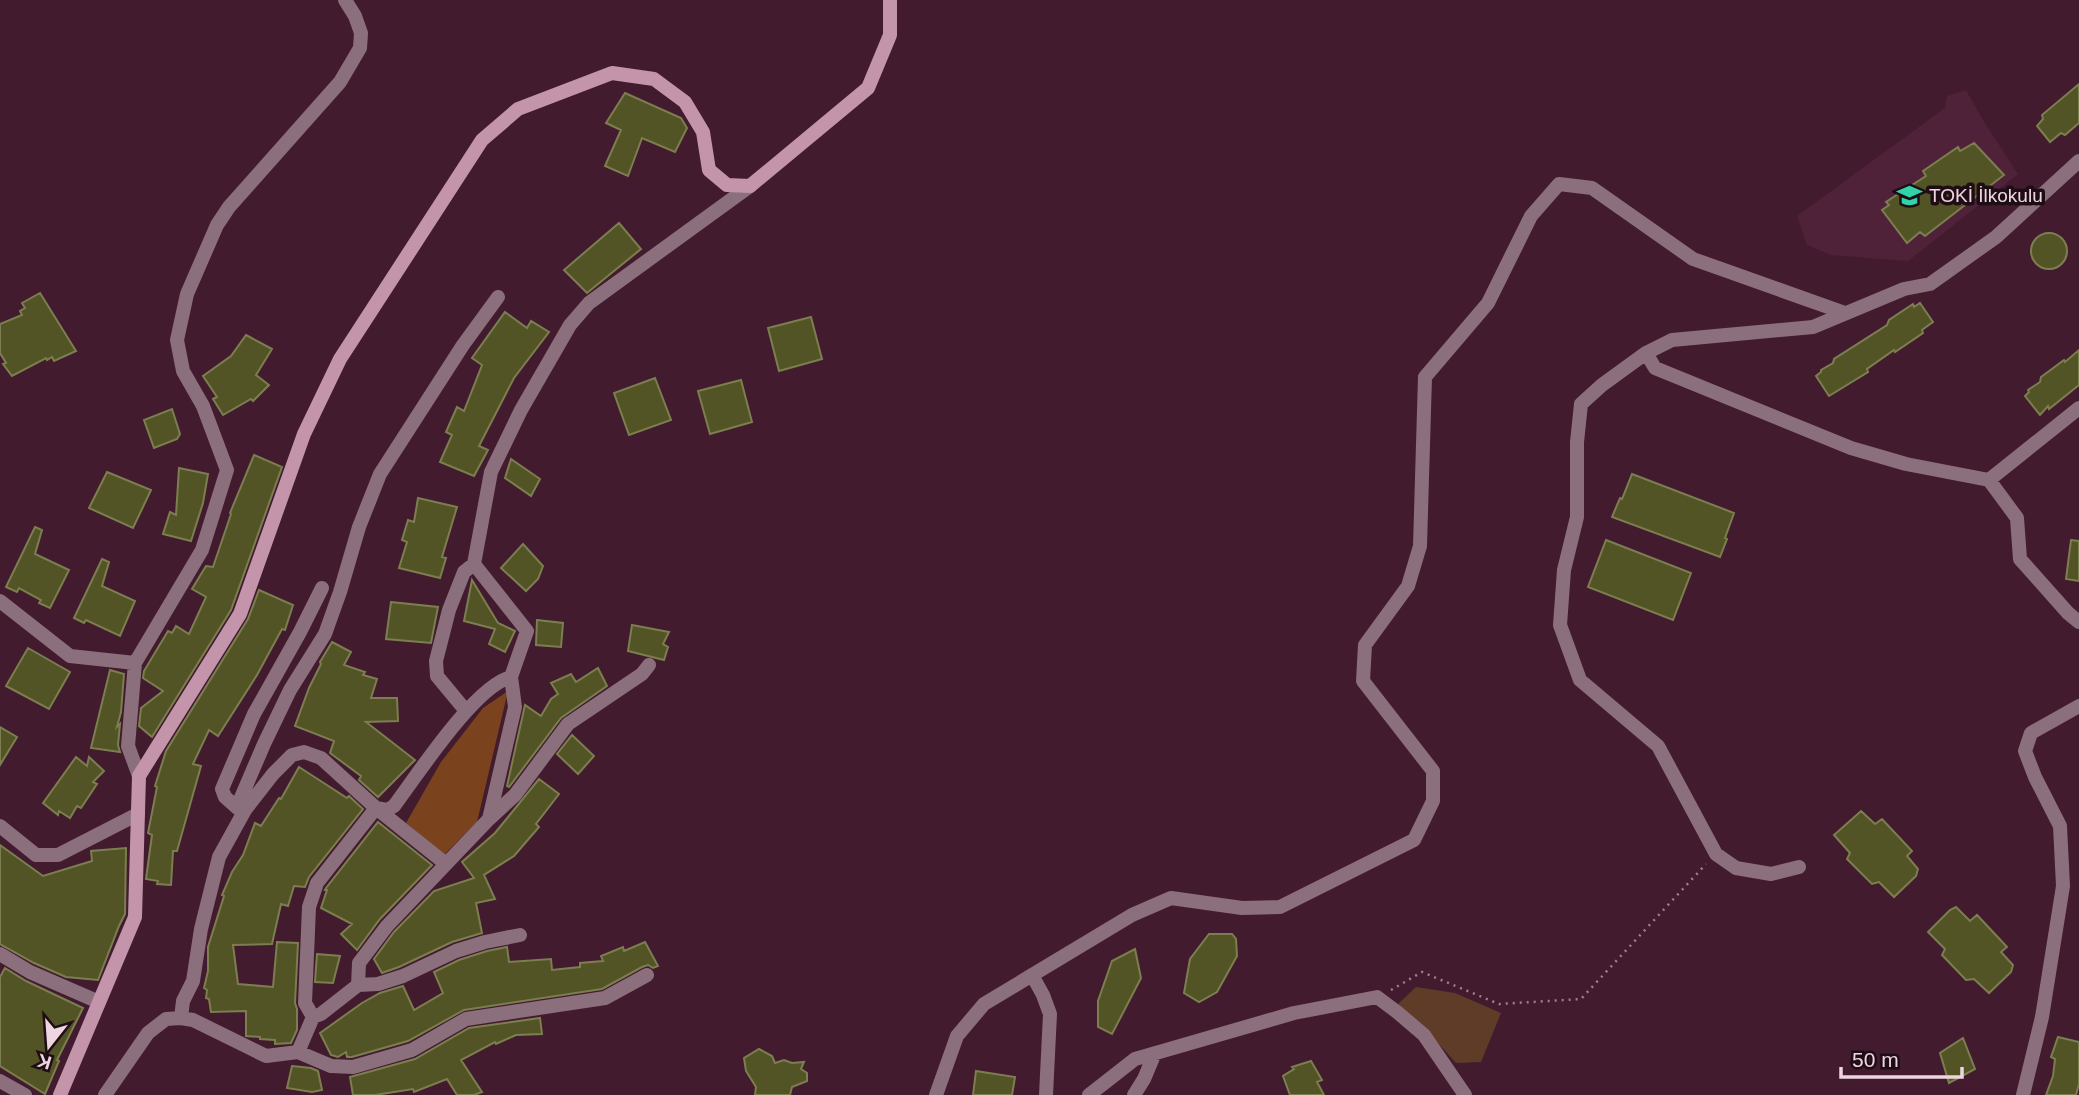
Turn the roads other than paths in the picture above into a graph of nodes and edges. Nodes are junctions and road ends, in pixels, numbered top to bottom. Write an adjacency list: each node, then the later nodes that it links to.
1 (345, 0): 14 (street)
2 (890, 0): 4 (street)
3 (2079, 161): 6 (street)
4 (750, 187): 10 (street); 19 (street)
5 (498, 297): 21 (street)
6 (1845, 313): 7 (street); 30 (street)
7 (1646, 353): 9 (street); 26 (street)
8 (2079, 408): 9 (street)
9 (1989, 480): 13 (street)
10 (474, 564): 16 (street); 18 (street)
11 (322, 588): 21 (street)
12 (0, 601): 14 (street)
13 (2079, 622)
14 (135, 663): 19 (street)
15 (649, 665): 23 (street)
16 (511, 677): 18 (street); 23 (street)
17 (2079, 706): 46 (street)
18 (466, 711): 20 (street)
19 (139, 776): 22 (street)
20 (376, 808): 21 (street); 25 (street); 33 (street)
21 (240, 810): 34 (street)
22 (138, 814): 24 (street); 32 (street)
23 (489, 819): 25 (street)
24 (0, 826)
25 (446, 864): 31 (street)
26 (1799, 867)
27 (520, 934): 31 (street)
28 (0, 954): 32 (street)
29 (647, 975): 35 (street)
30 (1032, 975): 41 (street); 42 (street)
31 (359, 985): 33 (street)
32 (99, 1002): 39 (street)
33 (313, 1017): 35 (street)
34 (181, 1018): 35 (street); 40 (street)
35 (298, 1052)
36 (1155, 1053): 43 (street); 44 (street); 45 (street)
37 (0, 1081): 38 (street)
38 (25, 1095)
39 (60, 1095)
40 (104, 1095)
41 (936, 1095)
42 (1046, 1095)
43 (1089, 1095)
44 (1134, 1095)
45 (1465, 1095)
46 (2023, 1095)

